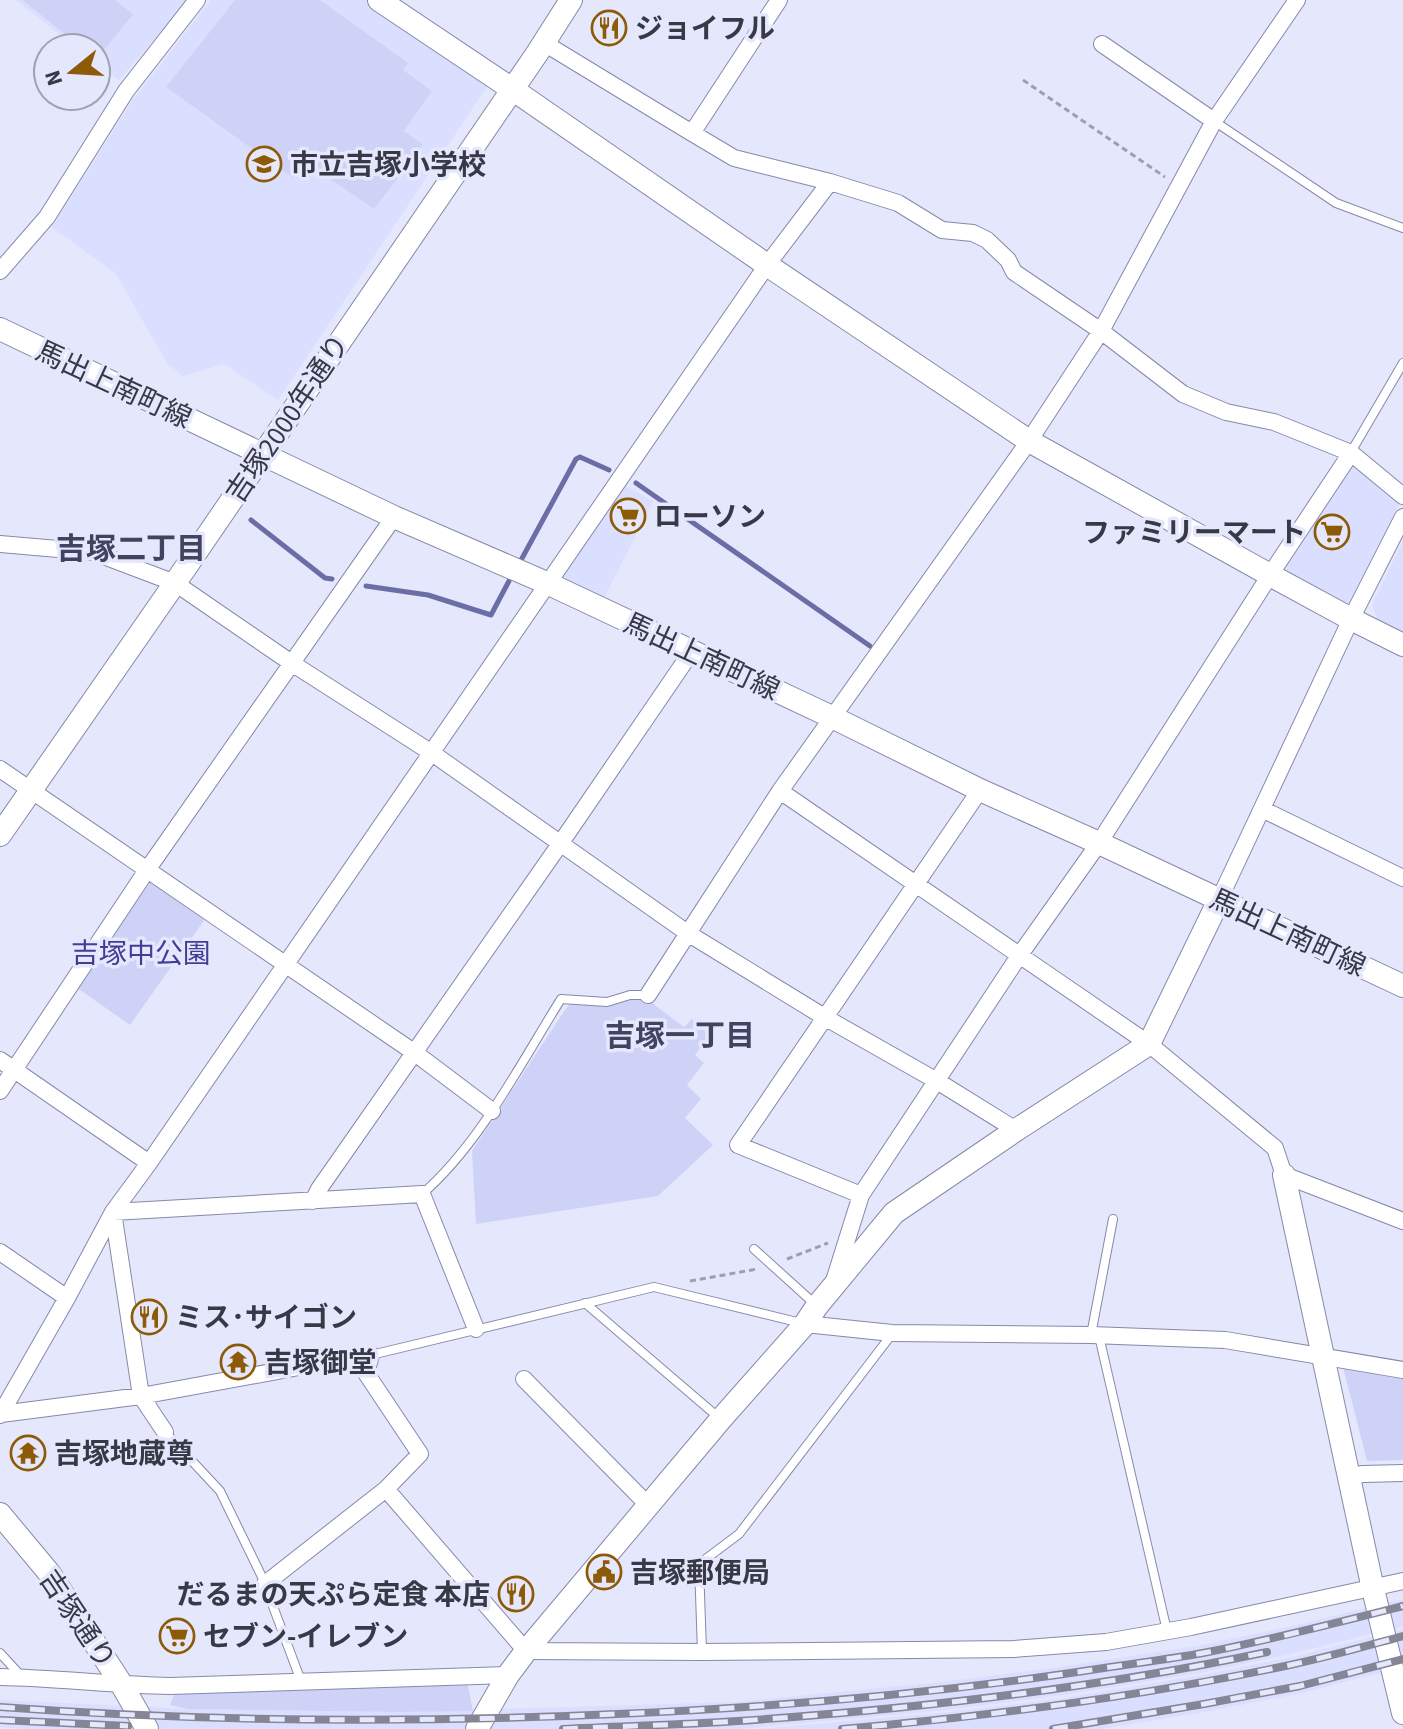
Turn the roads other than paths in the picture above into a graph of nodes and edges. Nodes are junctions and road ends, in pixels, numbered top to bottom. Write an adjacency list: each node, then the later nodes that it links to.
1 (197, 0): 14 (street)
2 (379, 0): 8 (street)
3 (571, 0): 6 (street, 吉塚2000年通り)
4 (779, 0): 10 (street)
5 (1297, 0): 9 (street)
6 (544, 43): 8 (street, 吉塚2000年通り); 10 (street)
7 (1102, 44): 9 (street)
8 (519, 93): 13 (street); 20 (street, 吉塚2000年通り)
9 (1214, 121): 12 (lane); 16 (street)
10 (692, 133): 11 (street)
11 (830, 182): 13 (street); 16 (street)
12 (1403, 228)
13 (767, 265): 18 (street); 27 (street)
14 (0, 271)
15 (0, 329): 20 (street, 馬出上南町線)
16 (1101, 331): 18 (street); 19 (street)
17 (1403, 363): 19 (lane)
18 (1029, 441): 25 (street); 32 (street)
19 (1351, 453): 21 (street); 25 (street)
20 (263, 455): 22 (street, 馬出上南町線); 26 (street, 吉塚2000年通り)
21 (1403, 496)
22 (394, 517): 27 (street, 馬出上南町線); 31 (street)
23 (1403, 517): 28 (street)
24 (0, 544): 26 (street)
25 (1270, 575): 28 (street); 40 (street)
26 (175, 583): 31 (street); 35 (street, 吉塚2000年通り)
27 (549, 584): 30 (street, 馬出上南町線); 33 (street)
28 (1351, 619): 29 (street); 38 (street)
29 (1403, 645)
30 (692, 651): 32 (street, 馬出上南町線); 41 (street)
31 (293, 664): 33 (street); 42 (street)
32 (834, 718): 36 (street, 馬出上南町線); 37 (street)
33 (432, 753): 41 (street); 48 (street)
34 (0, 769): 35 (street)
35 (30, 790): 39 (street, 吉塚2000年通り); 42 (street)
36 (980, 790): 40 (street, 馬出上南町線); 44 (street)
37 (780, 791): 44 (street); 46 (street)
38 (1262, 809): 43 (street); 45 (street)
39 (0, 835)
40 (1099, 843): 45 (street, 馬出上南町線); 47 (street)
41 (560, 844): 46 (street); 53 (street)
42 (147, 870): 48 (street); 55 (street)
43 (1403, 878)
44 (915, 883): 47 (street); 51 (street)
45 (1219, 900): 49 (street, 馬出上南町線); 52 (street)
46 (689, 934): 50 (street); 51 (street)
47 (1019, 956): 52 (street); 56 (street)
48 (286, 965): 53 (street); 60 (street)
49 (1403, 986)
50 (648, 995): 58 (lane)
51 (826, 1018): 56 (street); 63 (street)
52 (1149, 1044): 59 (street); 61 (street)
53 (415, 1053): 58 (street); 64 (street)
54 (0, 1060): 55 (street)
55 (14, 1070): 57 (street); 60 (street)
56 (937, 1081): 59 (street); 63 (street)
57 (0, 1091)
58 (492, 1111): 62 (lane)
59 (1016, 1130): 72 (street)
60 (149, 1163): 65 (street)
61 (1284, 1175): 67 (street); 77 (street)
62 (422, 1194): 64 (street); 73 (street)
63 (861, 1195): 72 (street)
64 (313, 1201): 65 (street)
65 (113, 1212): 70 (street); 81 (street)
66 (1113, 1219): 75 (lane)
67 (1403, 1221)
68 (754, 1249): 72 (lane)
69 (0, 1252): 70 (street)
70 (67, 1298): 82 (street)
71 (585, 1303): 72 (lane); 73 (lane); 83 (lane)
72 (818, 1307): 74 (street); 83 (street)
73 (476, 1329): 76 (lane)
74 (892, 1333): 75 (street); 95 (lane)
75 (1095, 1336): 77 (street); 93 (lane)
76 (371, 1355): 78 (lane); 87 (street)
77 (1322, 1355): 79 (street); 86 (street)
78 (299, 1367): 81 (street)
79 (1403, 1370)
80 (524, 1379): 88 (street)
81 (141, 1396): 82 (street); 84 (street)
82 (0, 1414)
83 (721, 1419): 88 (street)
84 (165, 1432): 91 (lane)
85 (1403, 1473): 86 (street)
86 (1348, 1476): 92 (street)
87 (386, 1489): 91 (street); 94 (street)
88 (648, 1505): 94 (street)
89 (0, 1514): 101 (street, 吉塚通り)
90 (1403, 1581): 92 (street)
91 (265, 1584): 100 (lane)
92 (1373, 1589): 93 (street); 102 (street)
93 (1167, 1631): 95 (street)
94 (526, 1651): 95 (street); 97 (street)
95 (702, 1652)
96 (0, 1653): 99 (lane)
97 (508, 1675): 100 (street); 105 (street)
98 (0, 1677): 99 (street)
99 (22, 1677): 101 (street)
100 (301, 1681): 101 (street)
101 (122, 1685): 104 (street, 吉塚通り)
102 (1400, 1688): 103 (street)
103 (1403, 1713)
104 (147, 1729)
105 (477, 1729)

